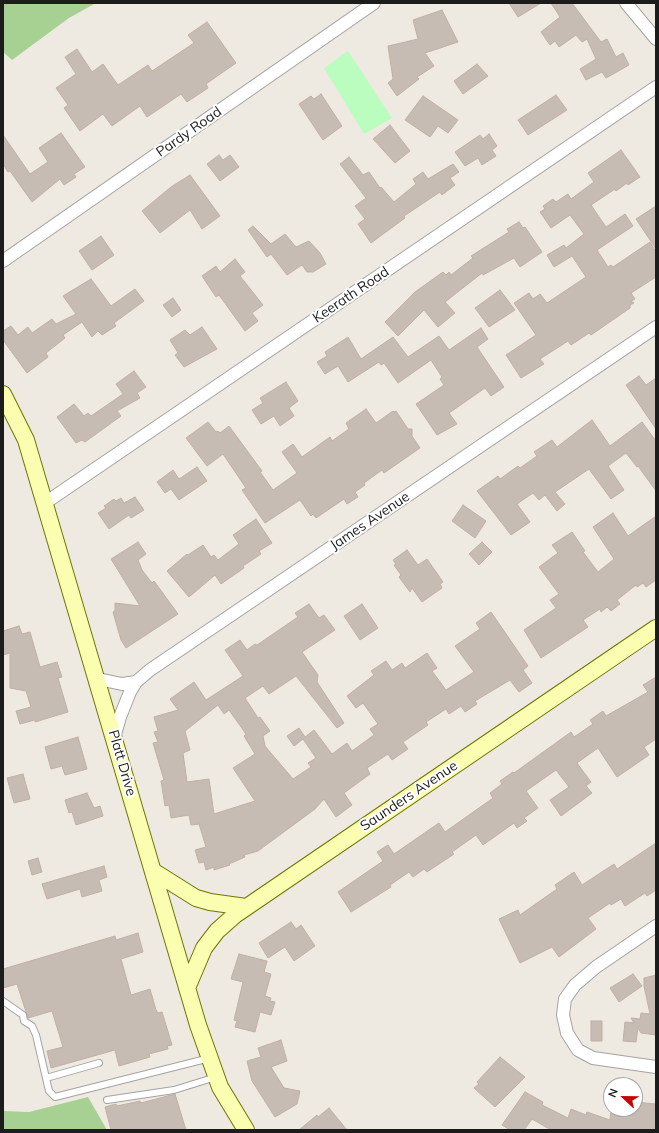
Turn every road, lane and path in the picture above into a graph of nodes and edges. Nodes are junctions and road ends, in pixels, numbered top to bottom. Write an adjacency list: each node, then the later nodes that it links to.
1 (374, 3): 5 (street, Pardy Road)
2 (626, 3): 3 (street)
3 (656, 39)
4 (656, 87): 8 (street, Keerath Road)
5 (3, 261)
6 (656, 327): 11 (street, James Avenue)
7 (3, 394): 8 (street, Platt Drive)
8 (46, 503): 10 (street, Platt Drive)
9 (656, 628): 14 (street, Saunders Avenue)
10 (98, 679): 11 (street); 12 (street, Platt Drive)
11 (136, 682): 12 (street, James Avenue)
12 (114, 738): 13 (street, Platt Drive)
13 (153, 871): 14 (street); 16 (street, Platt Drive)
14 (246, 907): 16 (street, Saunders Avenue)
15 (656, 926): 20 (street)
16 (187, 988): 18 (street, Platt Drive)
17 (3, 1001): 22 (lane)
18 (210, 1058): 21 (street, Platt Drive); 22 (lane)
19 (98, 1063): 22 (lane)
20 (656, 1067)
21 (216, 1077): 23 (lane); 24 (street, Platt Drive)
22 (46, 1078)
23 (107, 1100)
24 (246, 1130)

